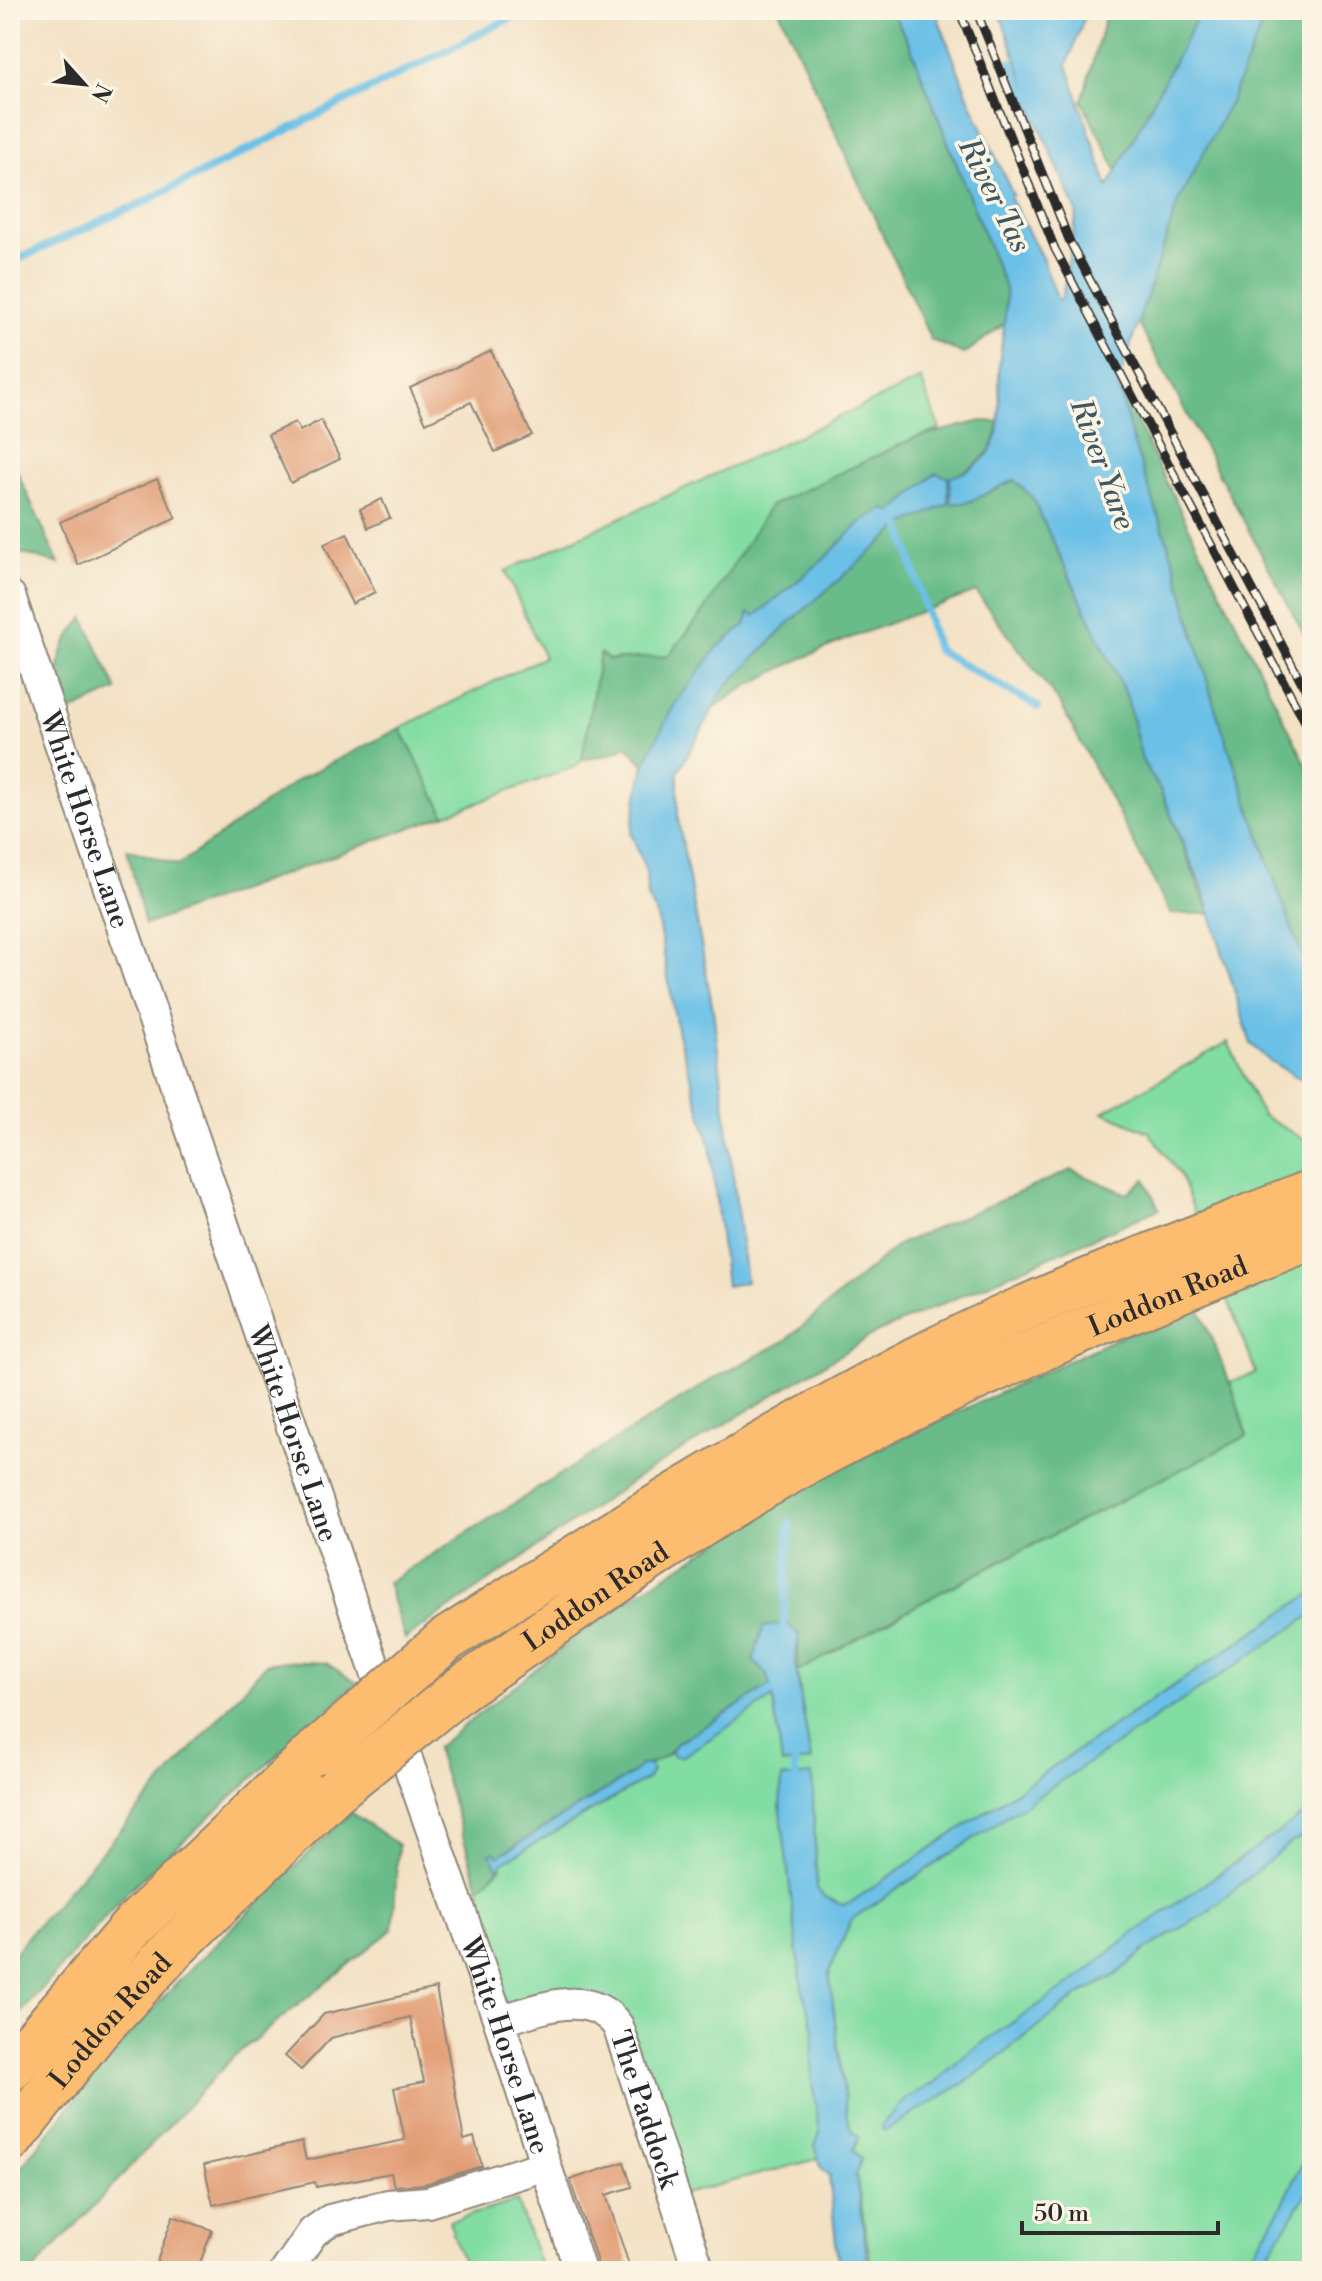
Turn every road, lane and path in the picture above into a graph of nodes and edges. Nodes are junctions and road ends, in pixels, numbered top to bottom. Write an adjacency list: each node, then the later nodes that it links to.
1 (10, 596): 4 (street, White Horse Lane)
2 (1312, 1192): 5 (highway, Loddon Road, bridge)
3 (1312, 1237): 6 (highway, Loddon Road, bridge)
4 (499, 2021): 7 (street, White Horse Lane); 10 (street, The Paddock)
5 (10, 2069)
6 (10, 2140)
7 (543, 2166): 8 (street); 9 (street, White Horse Lane)
8 (286, 2271)
9 (580, 2271)
10 (699, 2271)

